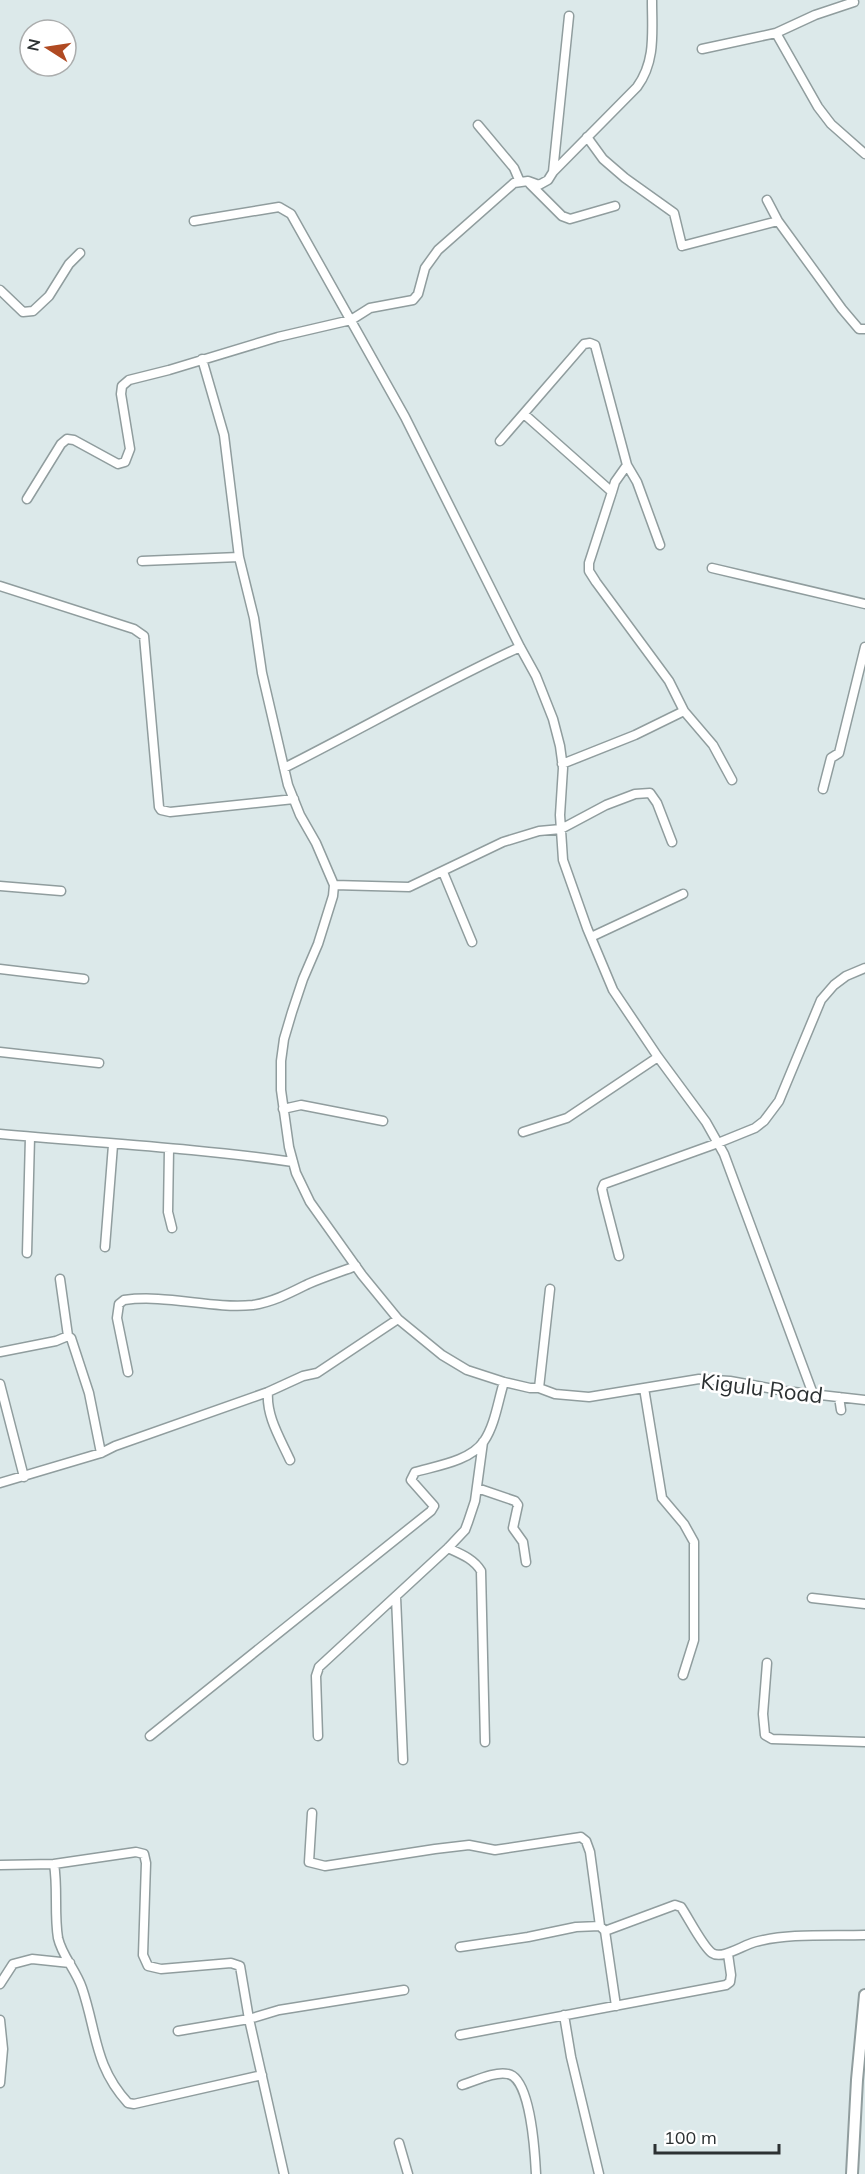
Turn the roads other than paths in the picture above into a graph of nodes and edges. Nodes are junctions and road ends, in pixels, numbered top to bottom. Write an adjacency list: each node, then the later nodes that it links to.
1 (652, 1): 7 (street)
2 (854, 2): 4 (street)
3 (569, 16): 9 (street)
4 (776, 33): 5 (street); 8 (street)
5 (702, 49)
6 (478, 124): 10 (street)
7 (587, 137): 9 (street); 14 (street)
8 (865, 154)
9 (553, 172): 10 (street)
10 (524, 182): 12 (street); 17 (street)
11 (767, 200): 14 (street)
12 (615, 206)
13 (194, 221): 17 (street)
14 (778, 221): 18 (street)
15 (80, 253): 16 (street)
16 (0, 290)
17 (351, 320): 19 (street); 31 (street)
18 (865, 329)
19 (202, 359): 24 (street); 26 (street)
20 (524, 414): 21 (street); 22 (street); 23 (street)
21 (500, 441)
22 (627, 465): 23 (street); 25 (street)
23 (612, 492): 33 (street)
24 (27, 499)
25 (660, 544)
26 (239, 557): 27 (street); 35 (street)
27 (142, 561)
28 (712, 568): 30 (street)
29 (0, 586): 38 (street)
30 (865, 604)
31 (519, 647): 34 (street); 35 (street)
32 (865, 647): 37 (street)
33 (684, 711): 34 (street); 36 (street)
34 (562, 764): 39 (street)
35 (284, 768): 38 (street)
36 (732, 780)
37 (823, 789)
38 (294, 799): 42 (street)
39 (561, 829): 40 (street); 41 (street); 46 (street)
40 (672, 842)
41 (443, 872): 42 (street); 47 (street)
42 (334, 885): 54 (street, Kigulu Road)
43 (0, 886): 44 (street)
44 (61, 891)
45 (683, 894): 46 (street)
46 (591, 937): 52 (street)
47 (472, 942)
48 (865, 968): 59 (street)
49 (0, 969): 50 (street)
50 (84, 979)
51 (0, 1052): 53 (street)
52 (658, 1058): 56 (street); 59 (street)
53 (99, 1063)
54 (283, 1108): 55 (street); 62 (street, Kigulu Road)
55 (383, 1121)
56 (523, 1132)
57 (0, 1134): 58 (street)
58 (30, 1137): 60 (street); 65 (street)
59 (718, 1143): 66 (street); 79 (street)
60 (113, 1145): 61 (street); 64 (street)
61 (169, 1149): 62 (street); 63 (street)
62 (293, 1162): 67 (street, Kigulu Road)
63 (172, 1228)
64 (105, 1247)
65 (27, 1253)
66 (619, 1256)
67 (356, 1266): 70 (street, Kigulu Road); 73 (street)
68 (60, 1279): 71 (street)
69 (550, 1289): 77 (street)
70 (398, 1319): 74 (street, Kigulu Road); 78 (street)
71 (68, 1336): 72 (street); 85 (street)
72 (0, 1352)
73 (128, 1372)
74 (504, 1382): 77 (street, Kigulu Road); 84 (street)
75 (0, 1384): 80 (street)
76 (644, 1388): 77 (street, Kigulu Road); 79 (street, Kigulu Road); 96 (street)
77 (539, 1389)
78 (267, 1392): 85 (street); 86 (street)
79 (813, 1394): 81 (street, Kigulu Road)
80 (1, 1397): 87 (street)
81 (839, 1397): 82 (street, Kigulu Road); 83 (street)
82 (865, 1401)
83 (841, 1410)
84 (483, 1443): 89 (street); 97 (street)
85 (101, 1453): 87 (street)
86 (290, 1460)
87 (24, 1477): 88 (street)
88 (0, 1483)
89 (477, 1488): 90 (street); 91 (street)
90 (448, 1548): 92 (street); 99 (street)
91 (526, 1562)
92 (396, 1597): 98 (street); 101 (street)
93 (812, 1598): 94 (street)
94 (865, 1604)
95 (767, 1663): 100 (street)
96 (683, 1675)
97 (150, 1736)
98 (318, 1736)
99 (485, 1742)
100 (865, 1742)
101 (403, 1760)
102 (312, 1813): 105 (street)
103 (54, 1864): 104 (street); 109 (street); 115 (street)
104 (0, 1865)
105 (602, 1928): 107 (street); 108 (street); 113 (street)
106 (865, 1935): 108 (street)
107 (460, 1947)
108 (728, 1953): 113 (street)
109 (70, 1963): 110 (street); 119 (street)
110 (0, 1984)
111 (404, 1990): 115 (street)
112 (865, 1995): 120 (street)
113 (616, 2006): 114 (street)
114 (564, 2015): 118 (street); 127 (street)
115 (249, 2019): 117 (street); 119 (street)
116 (0, 2020): 121 (street)
117 (178, 2031)
118 (460, 2035)
119 (262, 2075): 124 (street)
120 (861, 2079): 128 (street)
121 (0, 2082)
122 (462, 2085): 126 (street)
123 (399, 2143): 125 (street)
124 (284, 2174)
125 (408, 2174)
126 (536, 2174)
127 (599, 2174)
128 (852, 2174)

